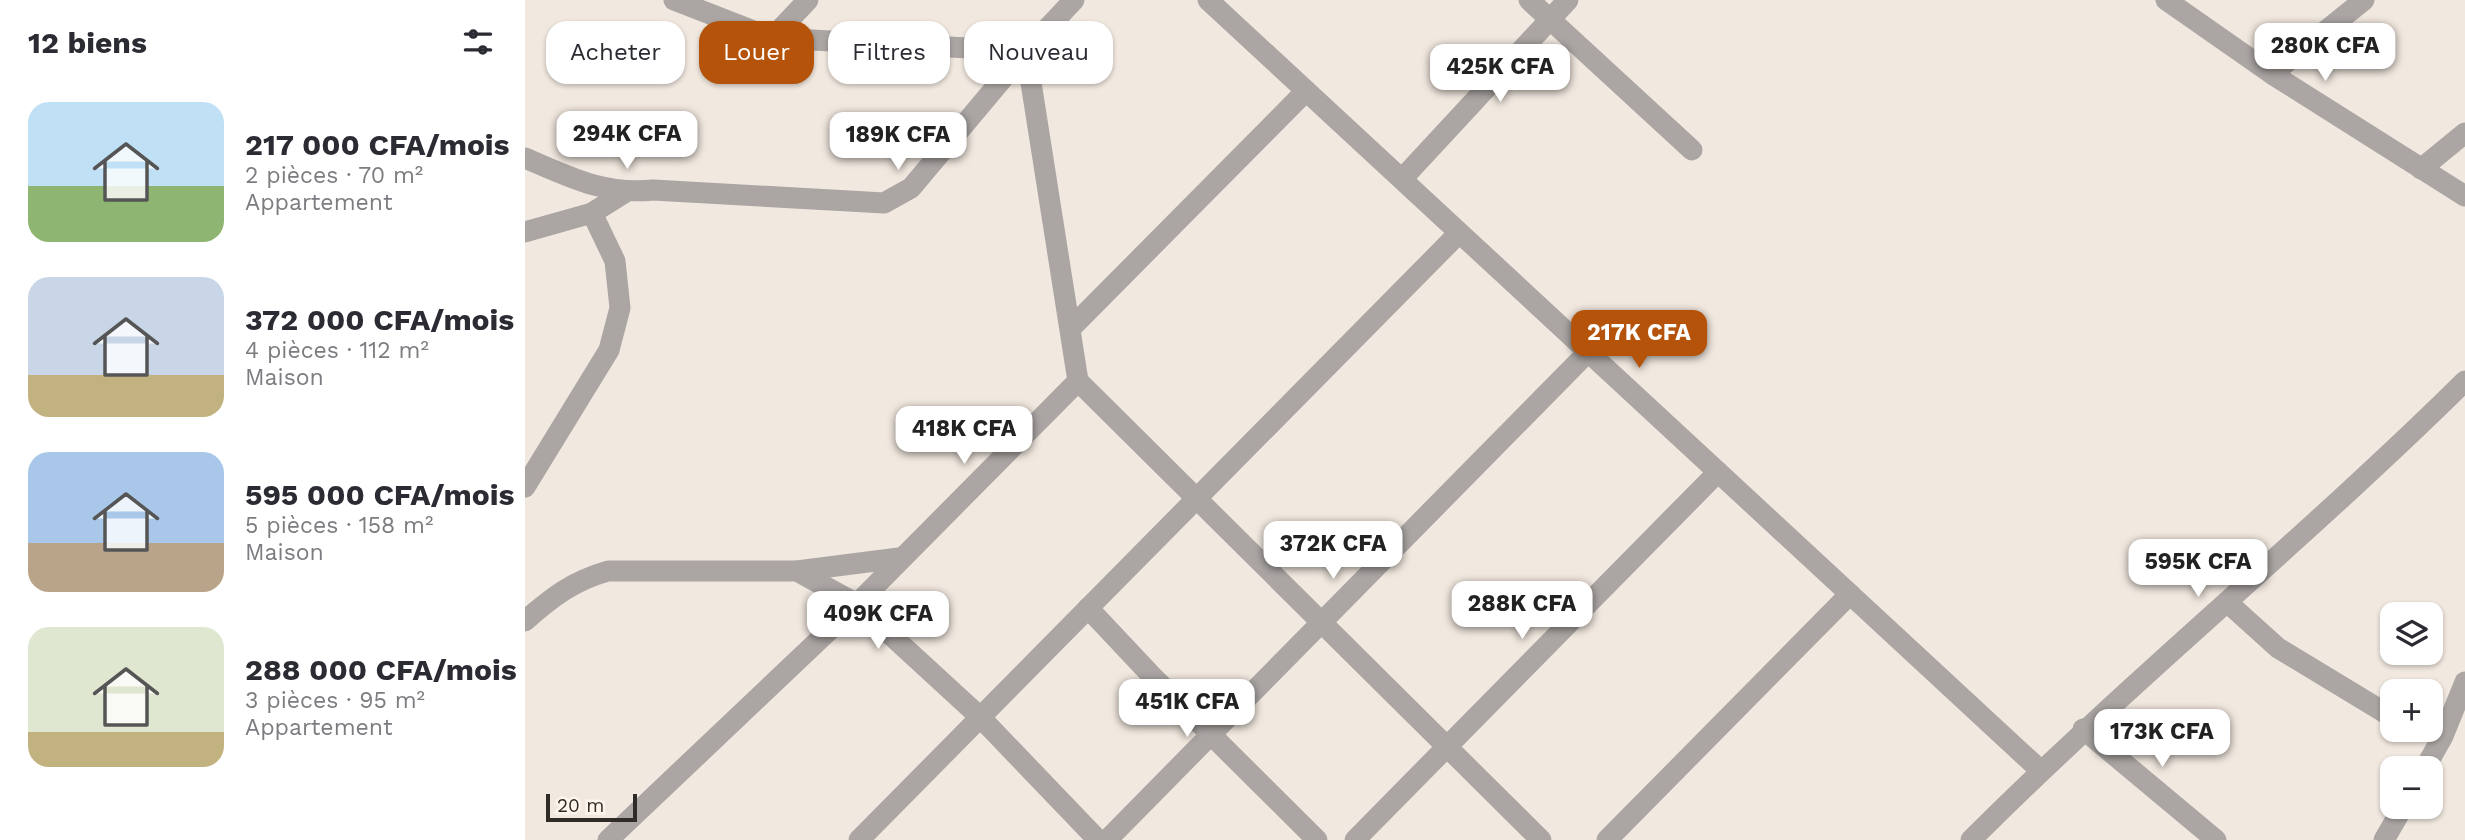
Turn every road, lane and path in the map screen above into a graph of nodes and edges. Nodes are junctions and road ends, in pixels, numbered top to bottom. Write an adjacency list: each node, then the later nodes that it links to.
1 (674, 0): 10 (street)
2 (809, 0): 11 (street)
3 (1074, 0): 12 (street)
4 (1208, 0): 18 (street)
5 (1529, 0): 9 (street)
6 (1568, 0): 9 (street)
7 (2166, 0): 15 (street)
8 (2364, 0): 15 (street)
9 (1550, 20): 20 (street); 23 (street)
10 (728, 21)
11 (789, 21)
12 (1054, 21)
13 (814, 40): 14 (street)
14 (964, 48)
15 (2271, 74): 22 (street)
16 (998, 84): 24 (street)
17 (1032, 84): 29 (street)
18 (1306, 91): 23 (street); 29 (street)
19 (2465, 133): 22 (street)
20 (1692, 150)
21 (525, 158): 24 (street)
22 (2421, 169): 25 (street)
23 (1402, 179): 28 (street)
24 (624, 193): 26 (street)
25 (2465, 196)
26 (592, 213): 27 (street); 34 (street)
27 (525, 232)
28 (1459, 233): 30 (street); 35 (street)
29 (1072, 327): 31 (street)
30 (1588, 352): 33 (street); 43 (street)
31 (1078, 381): 35 (street); 36 (street)
32 (2462, 389): 39 (street)
33 (1718, 472): 38 (street); 50 (street)
34 (525, 487)
35 (1196, 499): 41 (street); 43 (street)
36 (899, 558): 37 (street); 40 (street)
37 (797, 571): 40 (street); 42 (street)
38 (1850, 594): 51 (street); 60 (street)
39 (2227, 602): 45 (street); 48 (street)
40 (857, 604): 46 (street); 53 (street)
41 (1088, 608): 46 (street); 49 (street)
42 (525, 621)
43 (1321, 622): 49 (street); 50 (street)
44 (2465, 682): 47 (street)
45 (2380, 710)
46 (980, 717): 54 (street); 55 (street)
47 (2443, 718)
48 (2083, 729): 51 (street); 62 (street)
49 (1212, 733): 56 (street); 57 (street)
50 (1447, 747): 58 (street); 59 (street)
51 (2040, 770): 61 (street)
52 (2396, 819): 63 (street)
53 (608, 840)
54 (859, 840)
55 (1098, 840)
56 (1107, 840)
57 (1317, 840)
58 (1355, 840)
59 (1541, 840)
60 (1607, 840)
61 (1971, 840)
62 (2215, 840)
63 (2384, 840)

